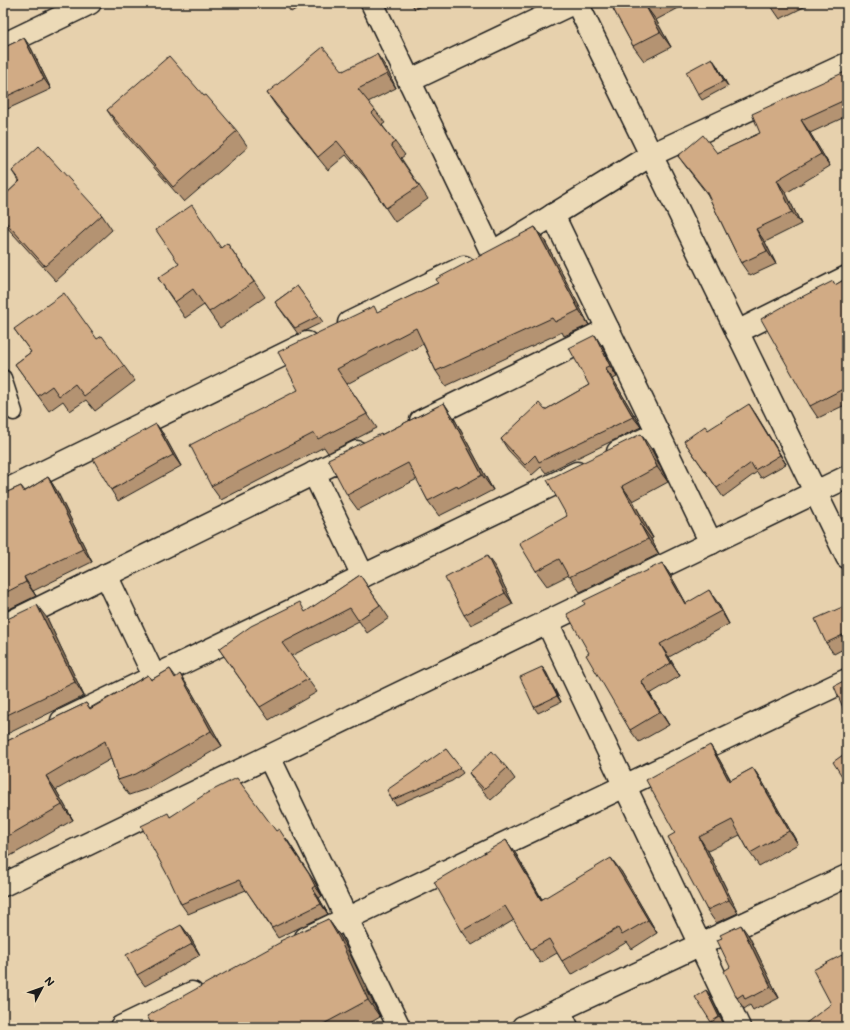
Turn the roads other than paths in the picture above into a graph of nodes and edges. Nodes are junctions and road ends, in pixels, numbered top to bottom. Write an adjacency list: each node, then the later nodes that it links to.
1 (90, 3): 5 (street)
2 (372, 3): 7 (street)
3 (573, 3): 7 (street)
4 (576, 3): 8 (street)
5 (3, 45)
6 (847, 64): 8 (street)
7 (408, 80): 10 (street)
8 (651, 155): 9 (street); 13 (street)
9 (553, 215): 10 (street); 12 (street)
10 (492, 253): 21 (street)
11 (847, 277): 13 (street)
12 (608, 329): 16 (street); 17 (street)
13 (737, 332): 22 (street)
14 (3, 378): 15 (lane)
15 (14, 412)
16 (400, 431)
17 (658, 433): 23 (street); 26 (street)
18 (372, 445): 19 (street)
19 (314, 473): 25 (street); 26 (street)
20 (847, 477): 22 (street)
21 (3, 492)
22 (815, 492): 23 (street); 24 (street)
23 (711, 543): 27 (street)
24 (847, 557)
25 (106, 575): 28 (street); 29 (street)
26 (363, 576): 29 (street)
27 (547, 622): 32 (street); 33 (street)
28 (3, 626)
29 (154, 676): 31 (street)
30 (847, 680): 33 (street)
31 (46, 728)
32 (269, 757): 35 (street); 36 (street)
33 (625, 786): 36 (street); 37 (street)
34 (847, 876): 37 (street)
35 (3, 885)
36 (347, 919): 38 (street); 42 (street)
37 (700, 945): 40 (street); 44 (street)
38 (291, 946)
39 (213, 983): 41 (street)
40 (563, 1019): 43 (street)
41 (121, 1027)
42 (399, 1027)
43 (523, 1027)
44 (739, 1027)

